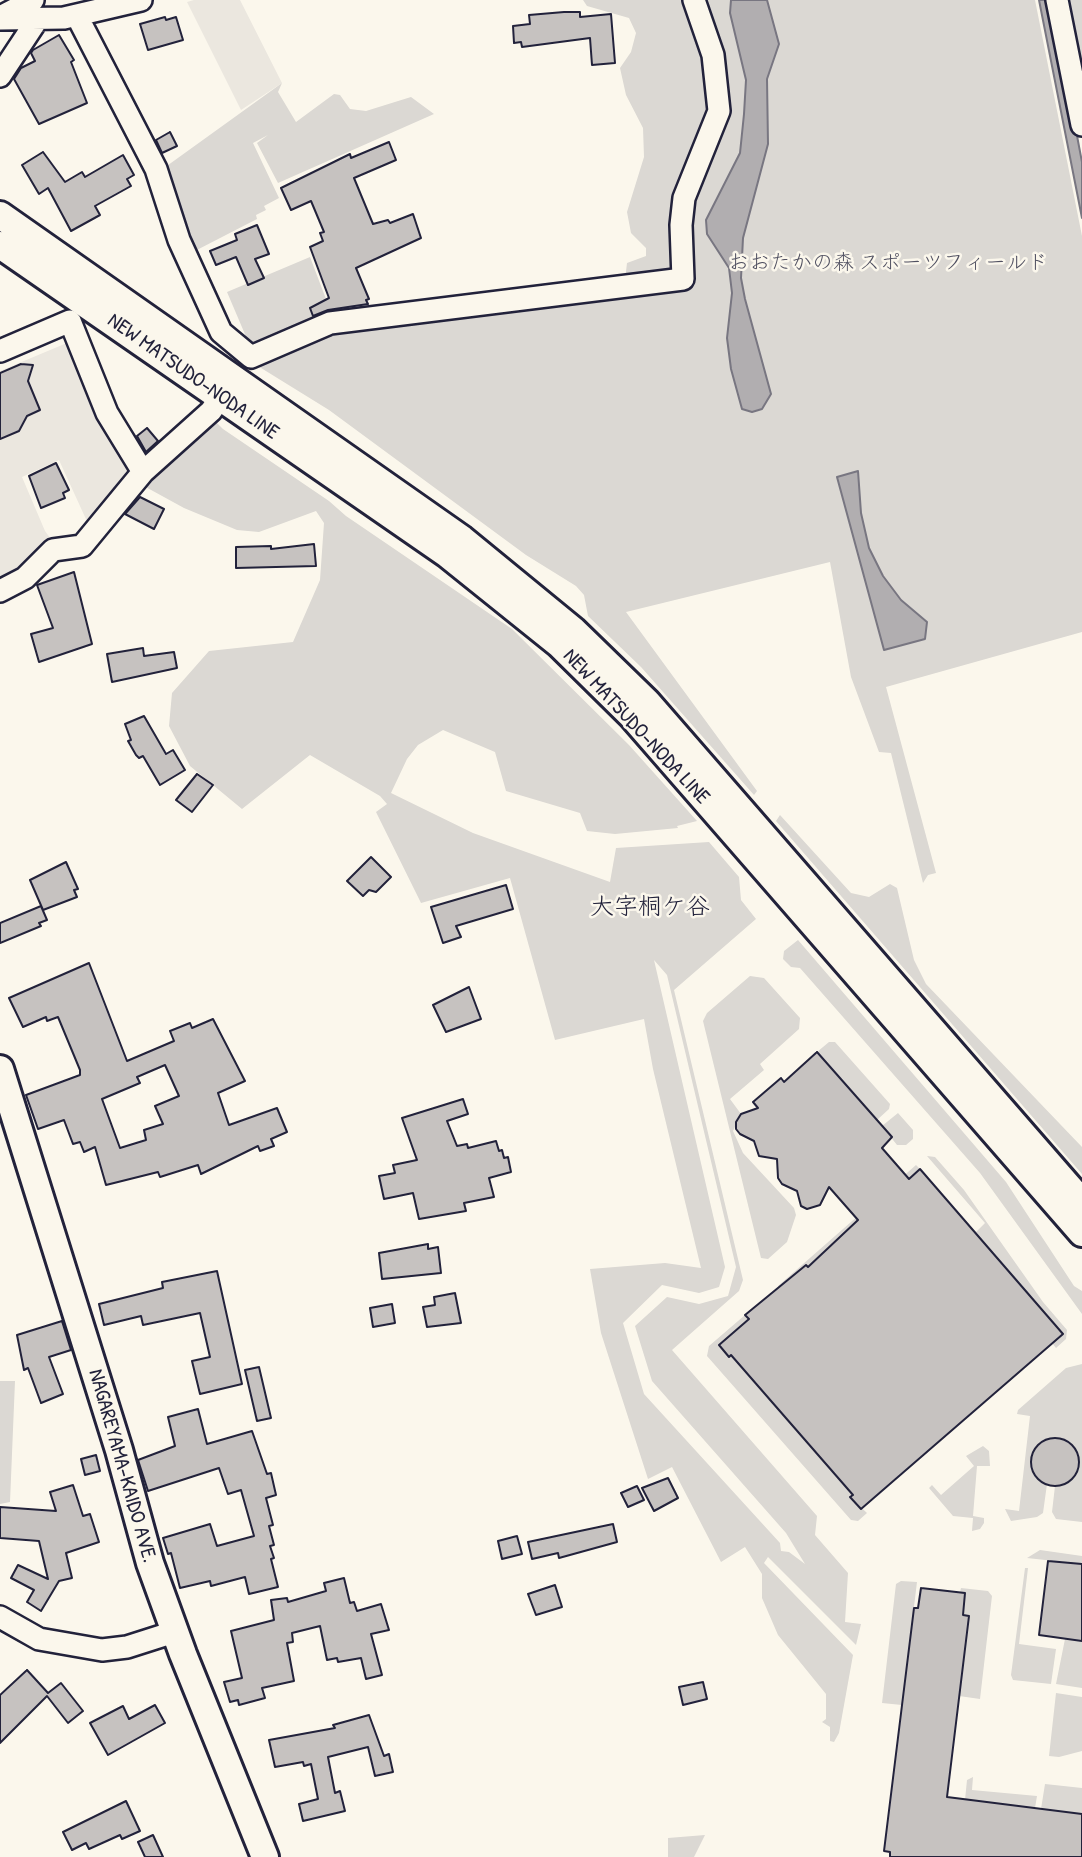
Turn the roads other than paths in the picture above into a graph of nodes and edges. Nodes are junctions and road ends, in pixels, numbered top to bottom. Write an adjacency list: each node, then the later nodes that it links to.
1 (141, 0): 5 (street)
2 (694, 0): 12 (street)
3 (1057, 0): 8 (street)
4 (35, 10): 5 (street); 6 (street); 7 (street)
5 (68, 11): 12 (street)
6 (0, 18)
7 (0, 76)
8 (1082, 124)
9 (0, 215): 13 (main road, NEW MATSUDO-NODA LINE)
10 (0, 245): 13 (main road, NEW MATSUDO-NODA LINE)
11 (0, 351): 14 (street)
12 (251, 357): 13 (street)
13 (227, 388): 14 (street); 17 (main road, NEW MATSUDO-NODA LINE); 18 (main road, NEW MATSUDO-NODA LINE)
14 (143, 472): 15 (street)
15 (0, 591)
16 (0, 1069): 20 (main road, NAGAREYAMA-KAIDO AVE.)
17 (1082, 1202)
18 (1082, 1233)
19 (0, 1617): 20 (street)
20 (174, 1632): 21 (main road, NAGAREYAMA-KAIDO AVE.)
21 (265, 1857)

